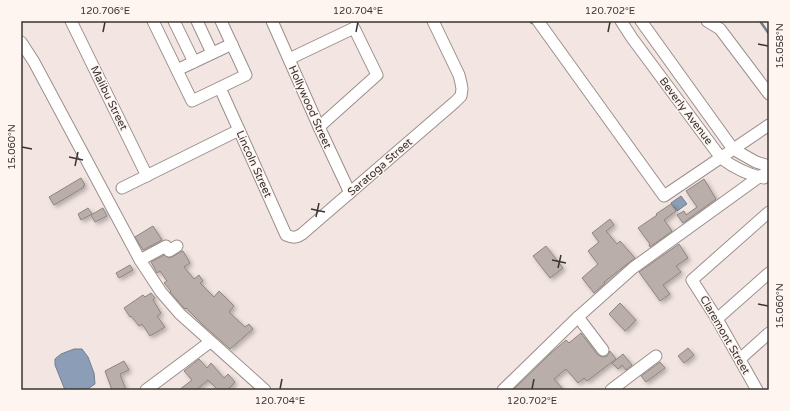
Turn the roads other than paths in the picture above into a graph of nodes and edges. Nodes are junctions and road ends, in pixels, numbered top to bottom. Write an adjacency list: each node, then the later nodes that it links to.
1 (71, 21): 26 (street, Malibu Street)
2 (174, 21): 16 (street)
3 (197, 21): 14 (street)
4 (221, 21): 13 (street)
5 (272, 21): 15 (street, Hollywood Street)
6 (433, 21): 29 (street, Saratoga Street)
7 (538, 21): 24 (street)
8 (621, 21): 24 (street, Beverly Avenue)
9 (641, 21): 23 (street, Beverly Avenue)
10 (707, 21): 19 (street)
11 (156, 22): 17 (street)
12 (21, 42): 33 (street)
13 (232, 44): 14 (street); 18 (street)
14 (212, 53): 16 (street)
15 (289, 59): 21 (street, Hollywood Street); 21 (street)
16 (194, 62): 17 (street)
17 (177, 70): 18 (street)
18 (220, 88): 22 (street, Lincoln Street)
19 (769, 94)
20 (769, 125): 23 (street)
21 (319, 127): 29 (street, Hollywood Street)
22 (239, 130): 26 (street); 31 (street, Lincoln Street)
23 (734, 150): 24 (street); 25 (street, Beverly Avenue)
24 (721, 158): 27 (street, Beverly Avenue)
25 (769, 166)
26 (147, 176): 28 (street)
27 (766, 176): 35 (street)
28 (122, 188)
29 (350, 192): 31 (street, Saratoga Street)
30 (769, 212): 36 (street, Claremont Street)
31 (291, 238)
32 (177, 246): 33 (street)
33 (140, 260): 38 (street)
34 (769, 273): 36 (street)
35 (578, 317): 39 (street); 44 (street)
36 (716, 319): 41 (street, Claremont Street)
37 (769, 333): 41 (street)
38 (210, 342): 42 (street); 43 (street)
39 (603, 350)
40 (656, 356): 45 (street)
41 (740, 359): 46 (street, Claremont Street)
42 (146, 390)
43 (264, 390)
44 (502, 390)
45 (611, 390)
46 (757, 390)

